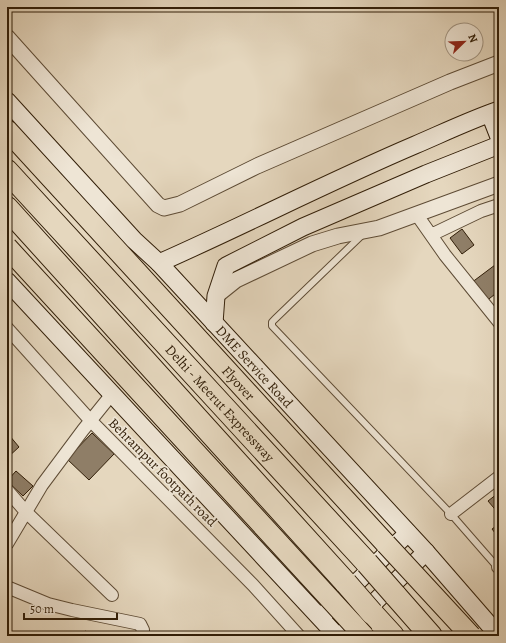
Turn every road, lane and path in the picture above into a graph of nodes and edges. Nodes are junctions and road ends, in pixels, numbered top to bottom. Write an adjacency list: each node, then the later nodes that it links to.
1 (7, 37): 2 (street)
2 (499, 63)
3 (7, 101): 16 (main road, DME Service Road)
4 (494, 112): 6 (main road); 16 (main road)
5 (7, 130): 41 (highway, Flyover, bridge)
6 (499, 137)
7 (499, 145): 18 (main road)
8 (7, 172): 40 (highway, Delhi - Meerut Expressway, bridge)
9 (499, 184): 12 (street)
10 (499, 205): 14 (street)
11 (7, 208): 39 (highway, Delhi - Meerut Expressway, bridge)
12 (417, 215): 13 (street); 14 (street)
13 (367, 230): 18 (street); 27 (lane)
14 (431, 235): 19 (street)
15 (7, 247): 38 (highway, bridge)
16 (159, 263): 20 (main road, DME Service Road)
17 (7, 281): 22 (main road)
18 (216, 296): 20 (main road)
19 (499, 322)
20 (214, 323): 28 (main road, DME Service Road)
21 (7, 328): 23 (street, Behrampur footpath road)
22 (112, 394): 23 (street); 34 (main road)
23 (90, 420): 26 (street); 36 (street, Behrampur footpath road)
24 (499, 477): 27 (street)
25 (7, 490): 26 (street)
26 (26, 512): 29 (street); 33 (street)
27 (451, 514): 31 (lane)
28 (408, 533): 30 (main road, DME Service Road); 34 (main road)
29 (7, 544)
30 (426, 552): 37 (main road); 42 (main road, DME Service Road)
31 (499, 568)
32 (7, 587): 35 (street)
33 (112, 595)
34 (321, 618): 37 (main road)
35 (143, 636)
36 (299, 636)
37 (339, 636)
38 (364, 636)
39 (393, 636)
40 (431, 636)
41 (471, 636)
42 (499, 636)

